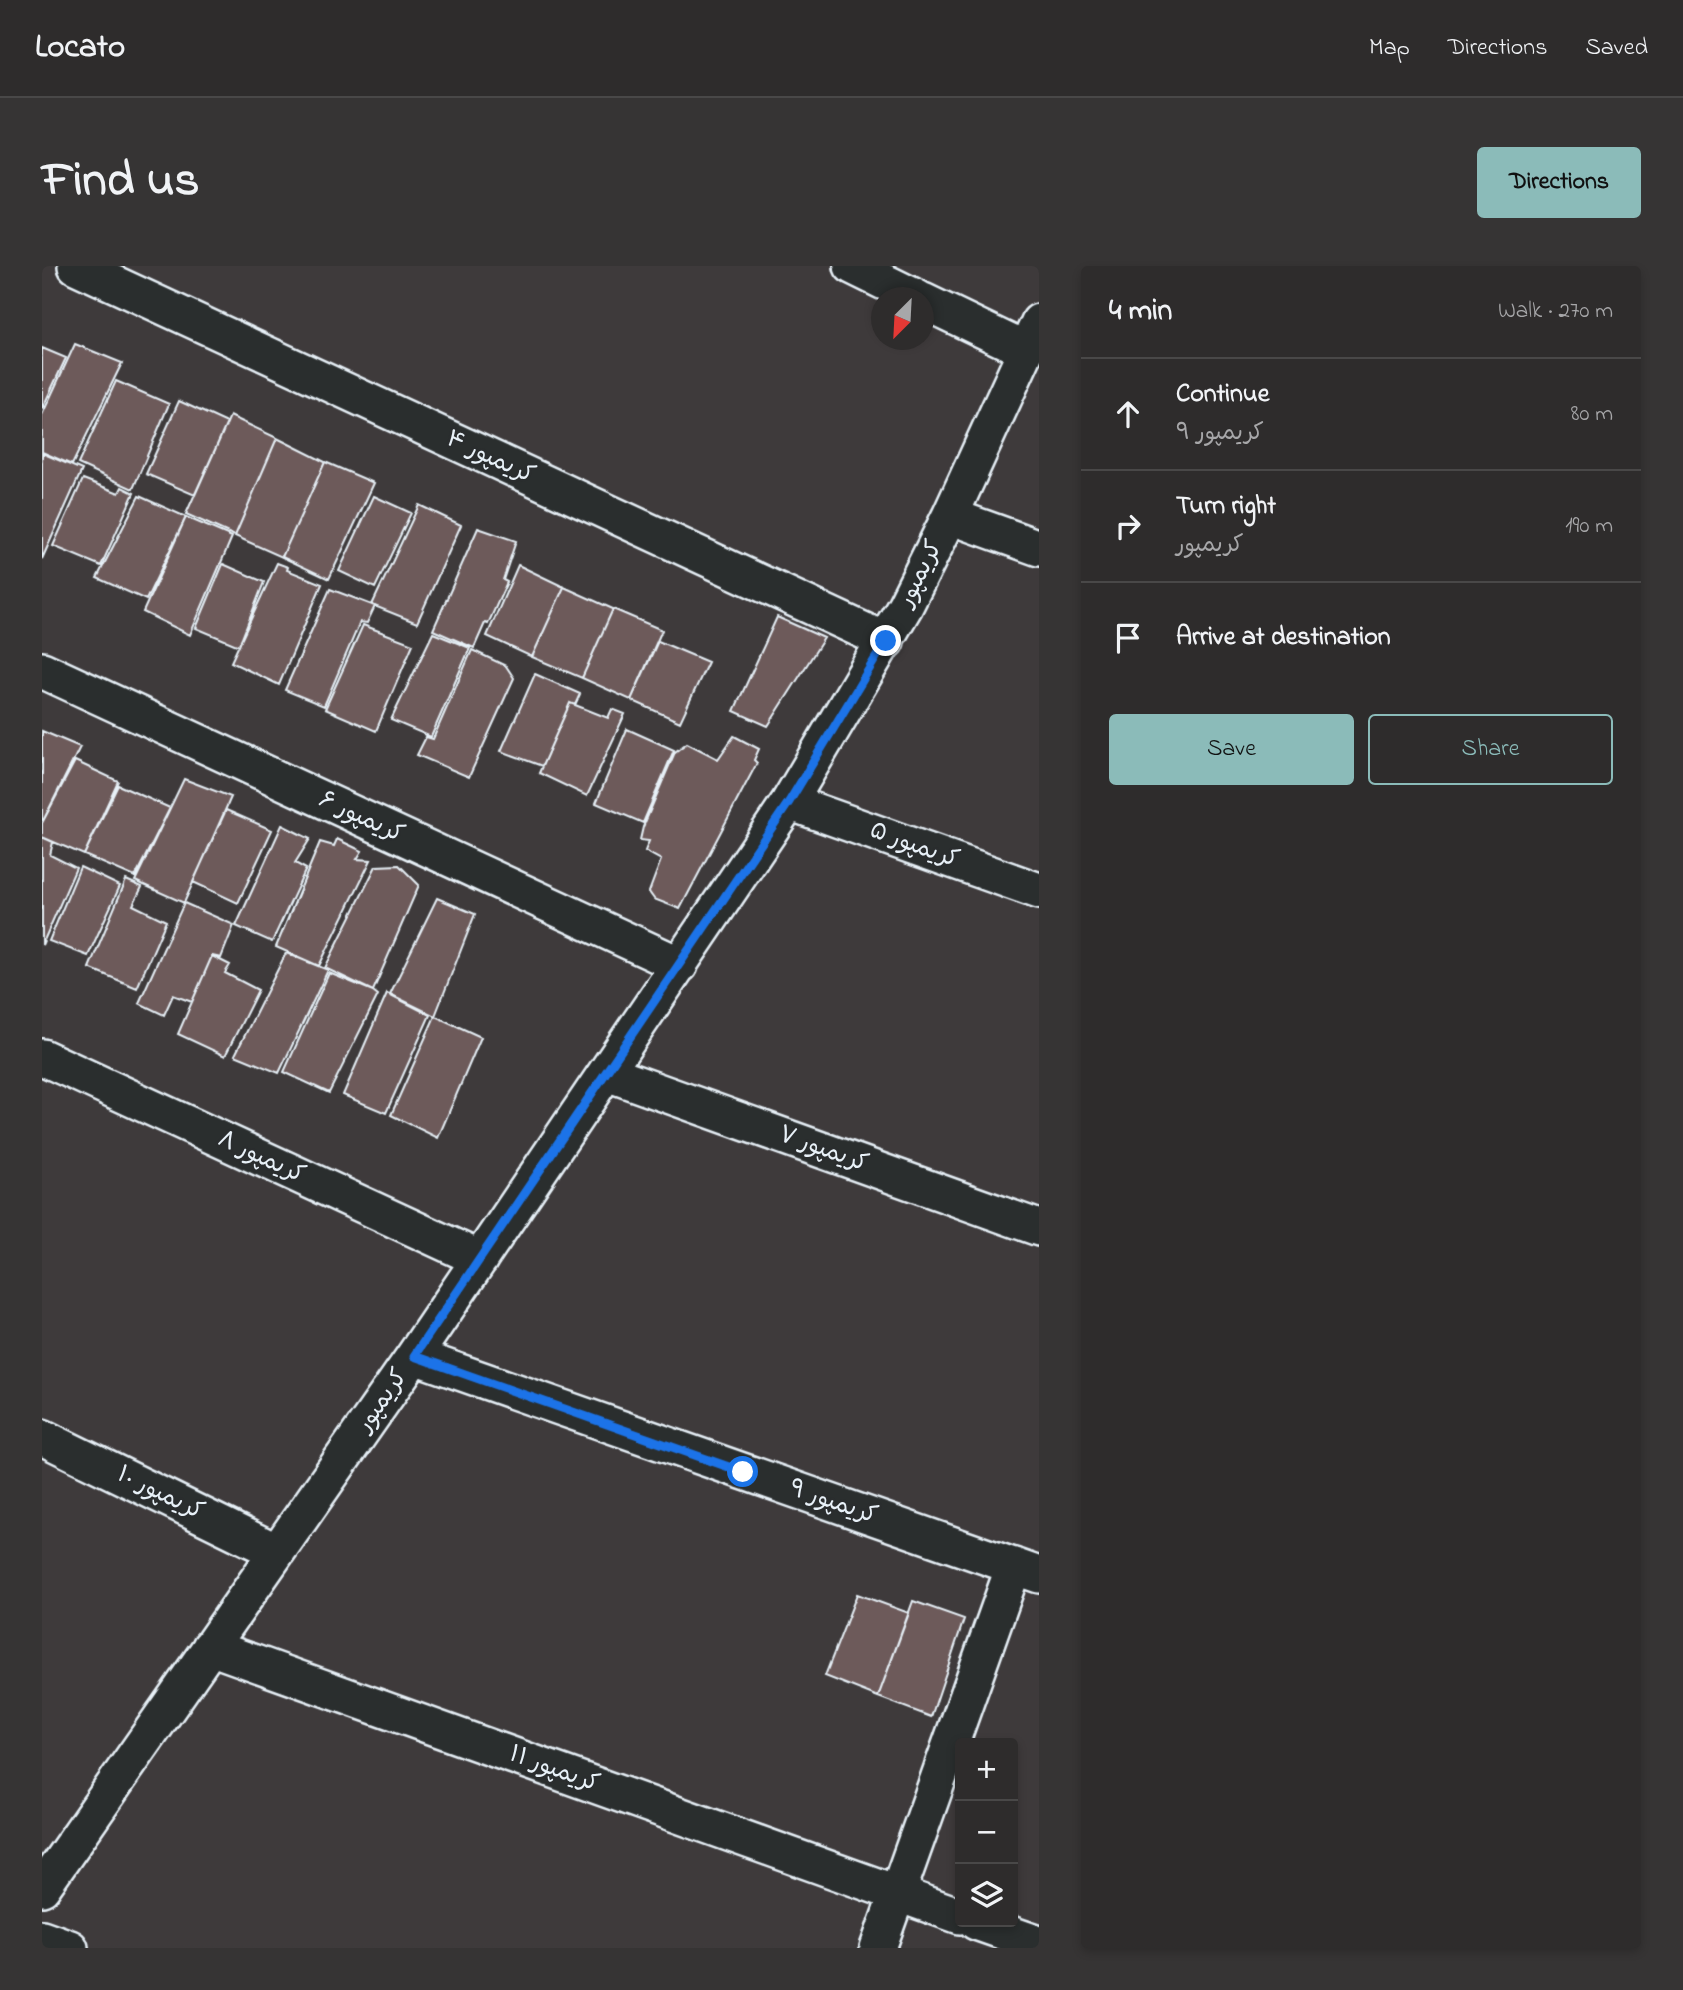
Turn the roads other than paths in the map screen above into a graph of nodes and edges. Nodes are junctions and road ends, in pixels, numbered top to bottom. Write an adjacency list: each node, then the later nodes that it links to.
1 (852, 266): 3 (street)
2 (85, 270): 8 (street, کریمپور ۴)
3 (895, 287)
4 (934, 304): 5 (street)
5 (1032, 336): 6 (street, کریمپور)
6 (950, 516): 7 (street); 8 (street, کریمپور)
7 (1039, 548)
8 (886, 641): 10 (street, کریمپور)
9 (42, 670): 12 (street, کریمپور ۶)
10 (789, 802): 11 (street, کریمپور ۵); 12 (street, کریمپور)
11 (1039, 891)
12 (680, 965): 14 (street, کریمپور)
13 (42, 1057): 16 (street, کریمپور ۸)
14 (607, 1073): 15 (street, کریمپور ۷); 16 (street, کریمپور)
15 (1039, 1228)
16 (480, 1259): 17 (street, کریمپور)
17 (414, 1356): 19 (street, کریمپور); 20 (street, کریمپور ۹)
18 (42, 1437): 19 (street, کریمپور ۱۰)
19 (278, 1552): 21 (street, کریمپور)
20 (1026, 1570): 23 (street)
21 (210, 1647): 22 (street, کریمپور); 23 (street, کریمپور ۱۱)
22 (48, 1869)
23 (898, 1894): 24 (street, کریمپور ۱۱); 29 (street)
24 (955, 1914)
25 (990, 1927): 27 (street)
26 (42, 1938): 28 (street)
27 (1039, 1944)
28 (70, 1948)
29 (878, 1948)

